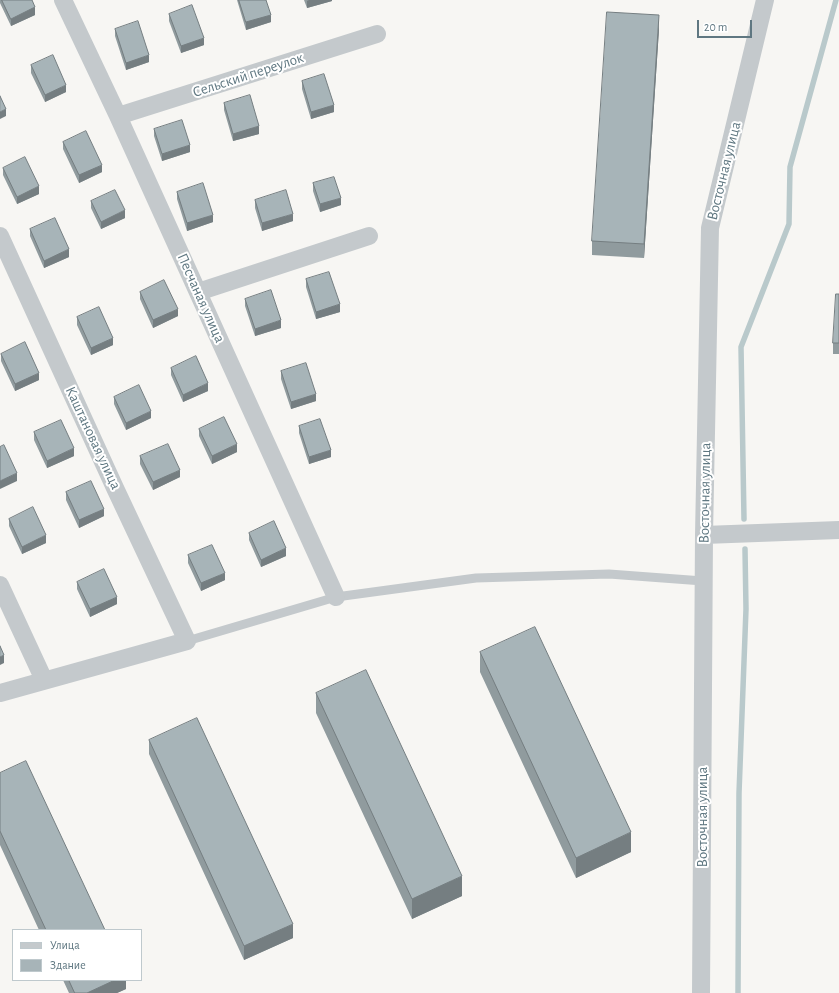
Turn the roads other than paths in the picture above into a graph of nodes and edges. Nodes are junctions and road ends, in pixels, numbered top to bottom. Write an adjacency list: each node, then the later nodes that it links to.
1 (63, 0): 4 (street, Песчаная улица)
2 (765, 0): 9 (street, Восточная улица)
3 (377, 34): 4 (street, Сельский переулок)
4 (118, 116): 7 (street, Песчаная улица)
5 (0, 236): 13 (street, Каштановая улица)
6 (369, 236): 7 (street)
7 (198, 292): 12 (street, Песчаная улица)
8 (839, 530): 9 (street)
9 (704, 535): 10 (street, Восточная улица)
10 (703, 581): 12 (lane); 16 (street, Восточная улица)
11 (0, 584): 14 (street)
12 (336, 597): 13 (lane)
13 (187, 641): 14 (street)
14 (44, 680): 15 (street)
15 (0, 693)
16 (701, 993)

